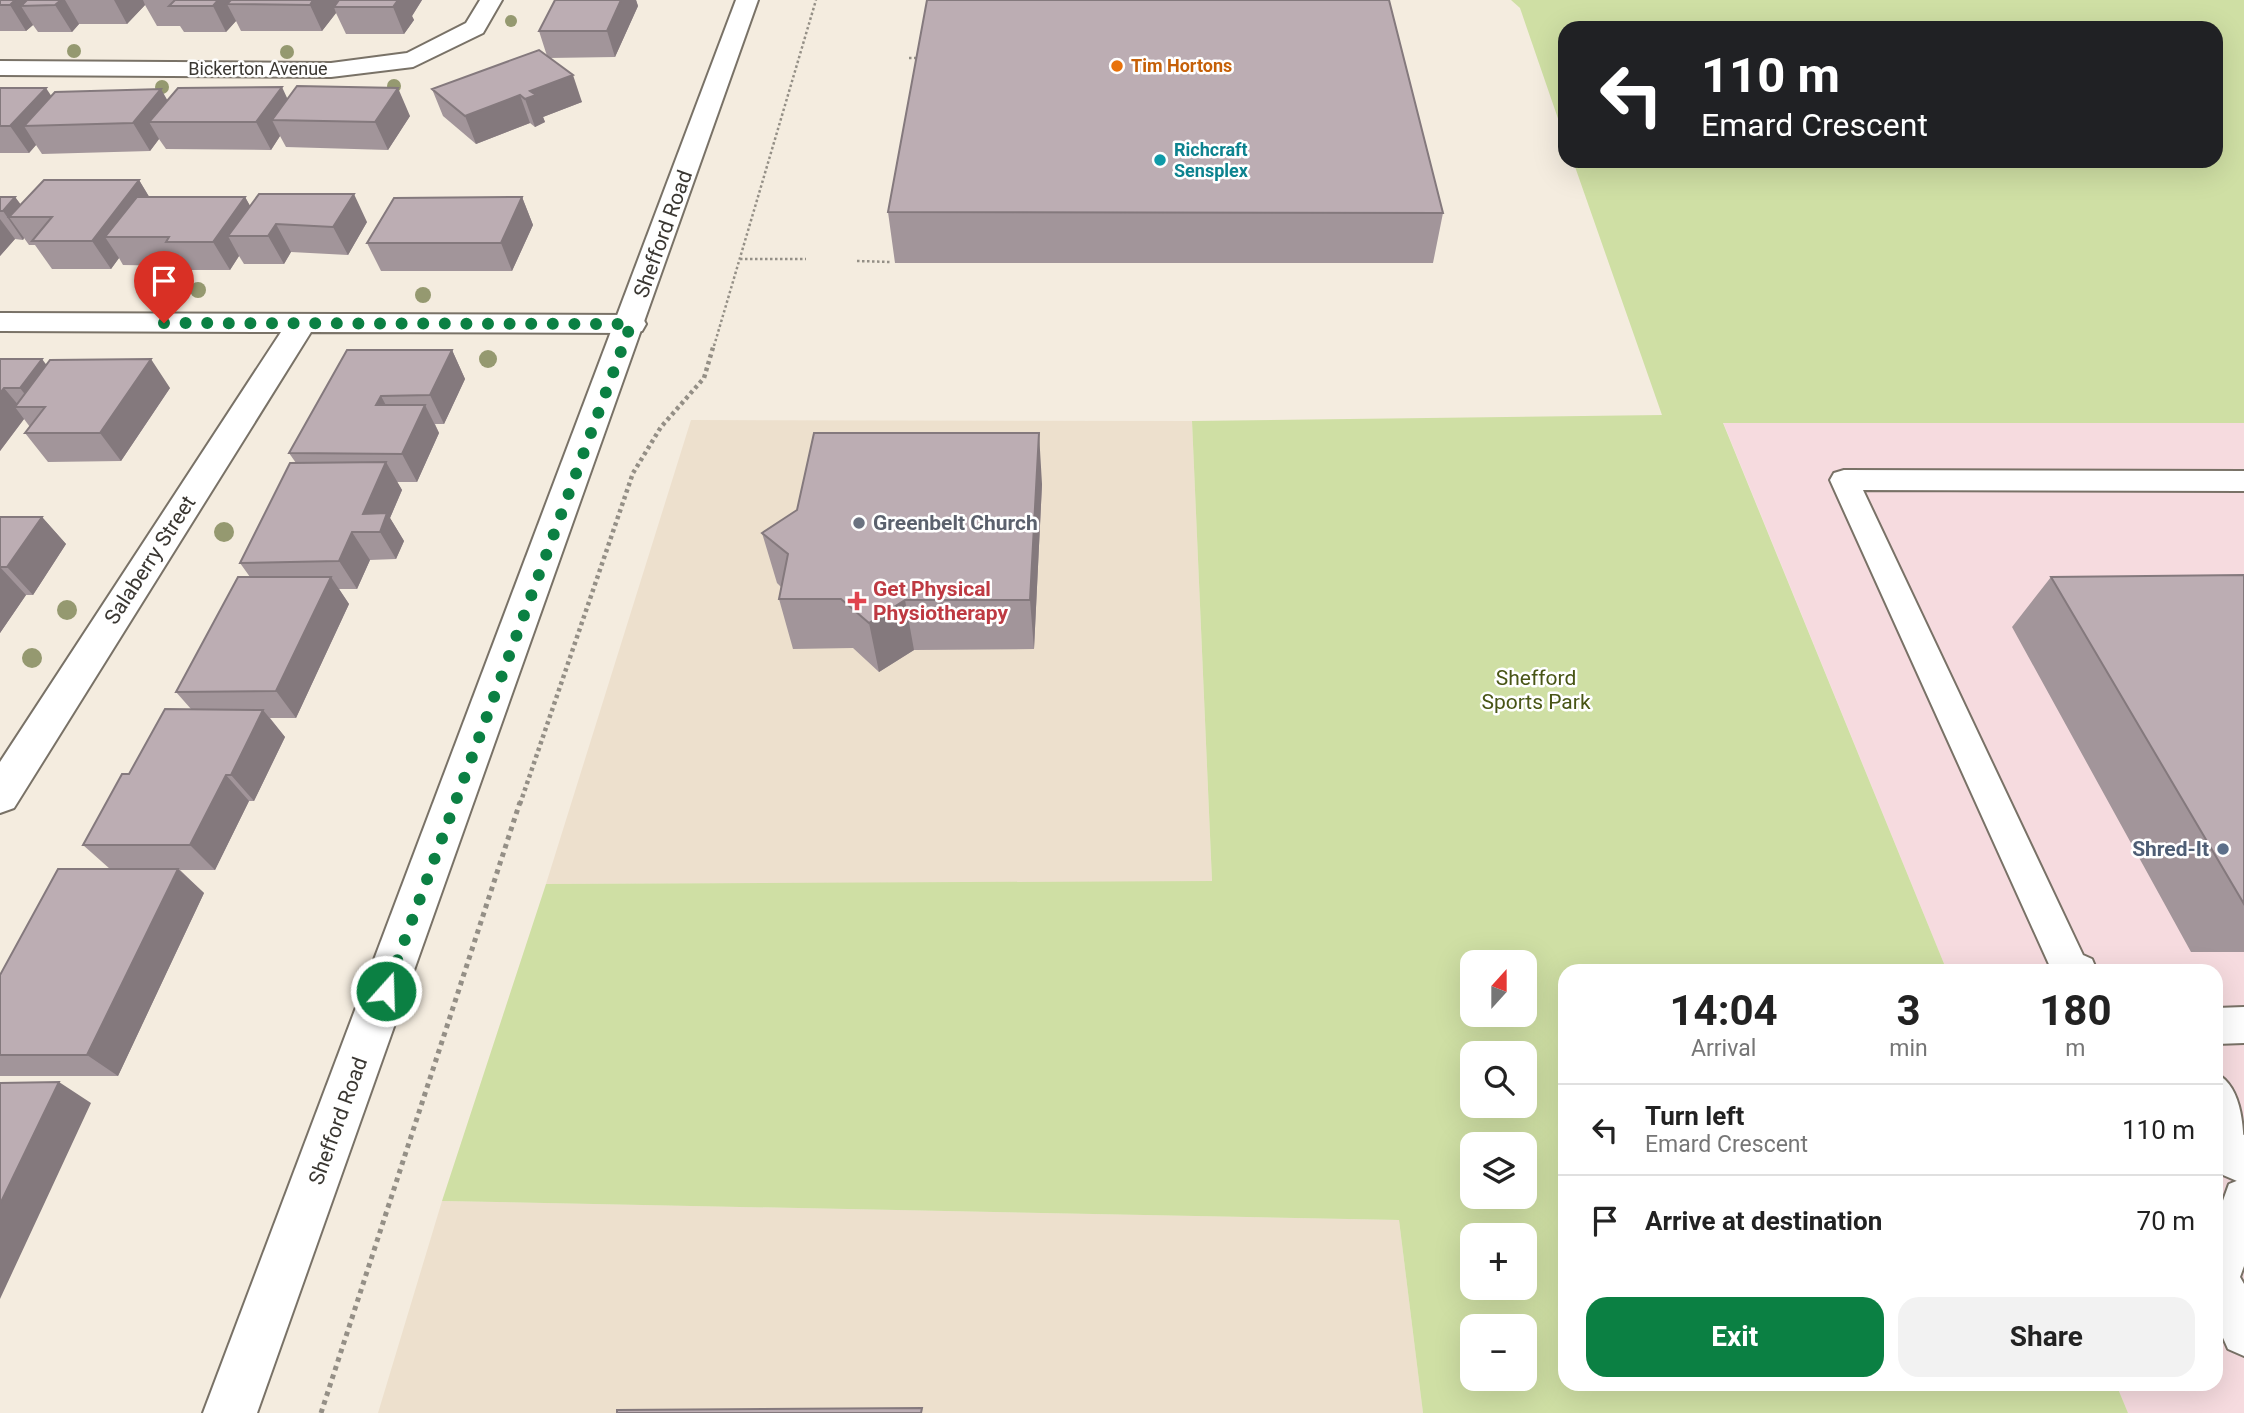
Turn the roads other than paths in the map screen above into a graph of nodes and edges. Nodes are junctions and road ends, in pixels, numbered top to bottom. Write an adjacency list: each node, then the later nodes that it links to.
1 (491, 0): 3 (street, Bickerton Avenue)
2 (747, 0): 6 (street, Shefford Road)
3 (0, 68)
4 (0, 322): 5 (street)
5 (301, 324): 6 (street); 8 (street, Salaberry Street)
6 (631, 324): 21 (street, Shefford Road)
7 (2244, 481): 10 (lane)
8 (17, 739): 9 (street, Salaberry Street)
9 (0, 796)
10 (2069, 964)
11 (2244, 1025): 12 (lane)
12 (2223, 1026)
13 (2223, 1106): 14 (lane)
14 (2244, 1145)
15 (2223, 1150): 16 (street)
16 (2244, 1160)
17 (2244, 1199): 18 (lane)
18 (2223, 1263)
19 (2223, 1289): 20 (lane)
20 (2244, 1333)
21 (230, 1413)

